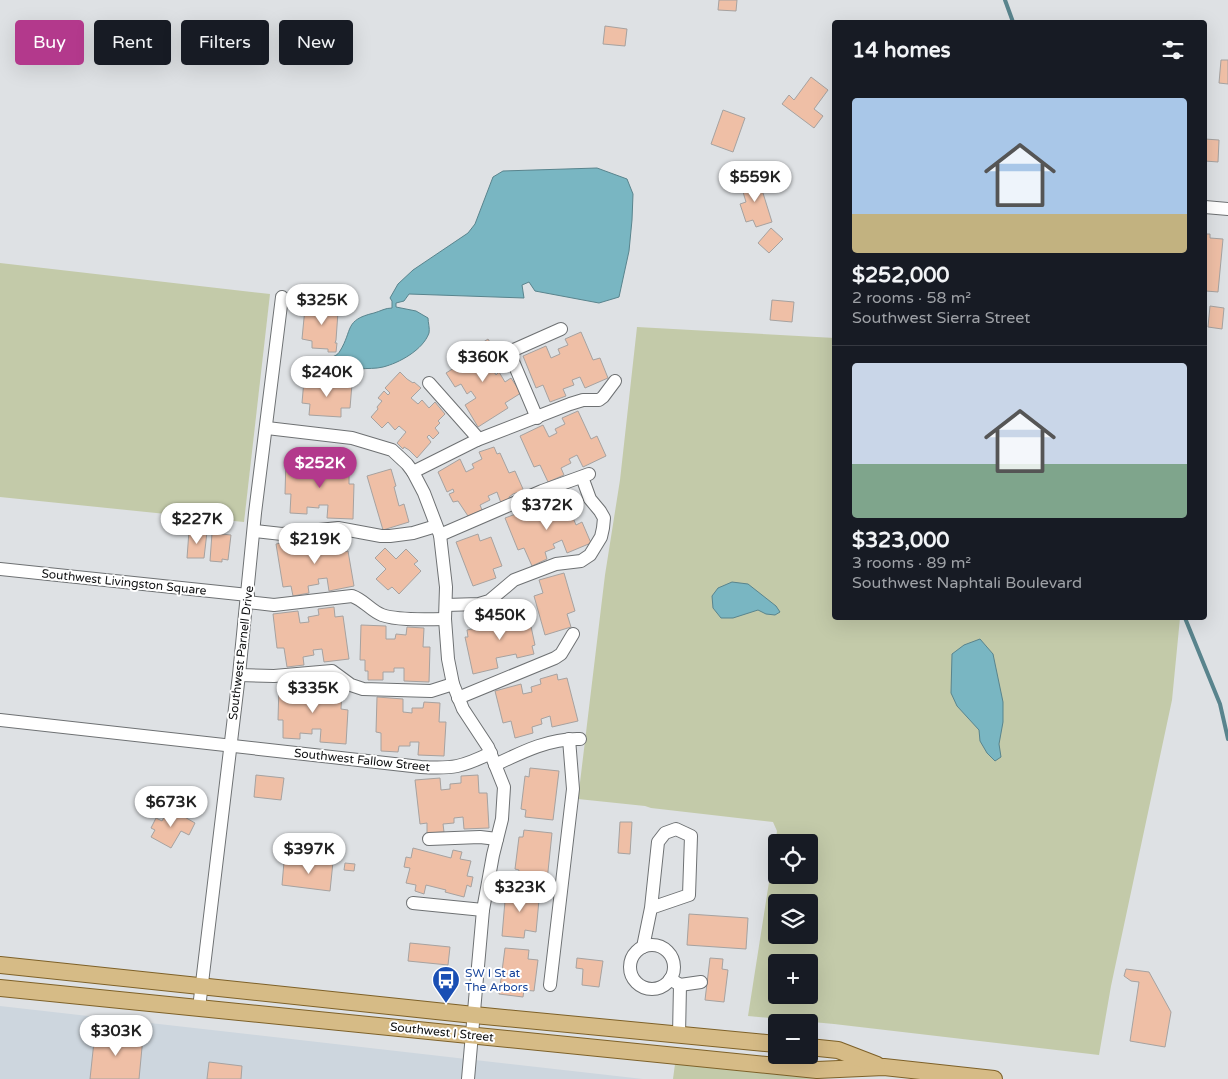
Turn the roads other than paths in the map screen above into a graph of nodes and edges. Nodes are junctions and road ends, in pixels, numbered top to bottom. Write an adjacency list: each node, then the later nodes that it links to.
1 (1207, 207): 2 (street)
2 (1228, 209)
3 (282, 297): 8 (street, Southwest Parnell Drive)
4 (561, 329): 7 (street)
5 (615, 381): 7 (street)
6 (429, 383): 9 (street)
7 (537, 418): 9 (street)
8 (267, 428): 10 (street); 11 (street, Southwest Parnell Drive)
9 (478, 440): 10 (street)
10 (413, 472): 12 (street)
11 (255, 531): 12 (street); 14 (street, Southwest Parnell Drive)
12 (438, 531): 15 (street); 15 (street)
13 (0, 569): 14 (street, Southwest Livingston Square)
14 (247, 599): 16 (street, Southwest Livingston Square); 18 (street, Southwest Parnell Drive)
15 (446, 605): 16 (street)
16 (445, 619): 19 (street)
17 (573, 634): 20 (street)
18 (239, 675): 19 (street); 22 (street, Southwest Parnell Drive)
19 (453, 684): 20 (street)
20 (458, 698): 23 (street)
21 (0, 720): 22 (street)
22 (230, 745): 23 (street, Southwest Fallow Street); 34 (street, Southwest Parnell Drive)
23 (493, 759): 25 (street); 33 (street, Southwest Fallow Street)
24 (429, 839): 25 (street)
25 (497, 839): 28 (street)
26 (413, 903): 28 (street)
27 (651, 908): 27 (street); 29 (street)
28 (482, 910): 37 (street)
29 (643, 947): 31 (street); 31 (street)
30 (0, 965): 34 (main road, Southwest I Street)
31 (675, 982): 32 (street); 38 (street)
32 (701, 982)
33 (550, 984)
34 (201, 987): 36 (street, Southwest Parnell Drive); 37 (main road, Southwest I Street)
35 (0, 988): 36 (main road, Southwest I Street)
36 (198, 1008): 39 (main road, Southwest I Street)
37 (474, 1015): 38 (main road, Southwest I Street); 39 (street)
38 (679, 1035): 40 (main road, Southwest I Street)
39 (471, 1036): 42 (main road, Southwest I Street); 43 (street)
40 (768, 1043)
41 (818, 1049): 42 (main road, Southwest I Street)
42 (883, 1073): 44 (main road, Southwest I Street)
43 (468, 1079)
44 (994, 1079)

